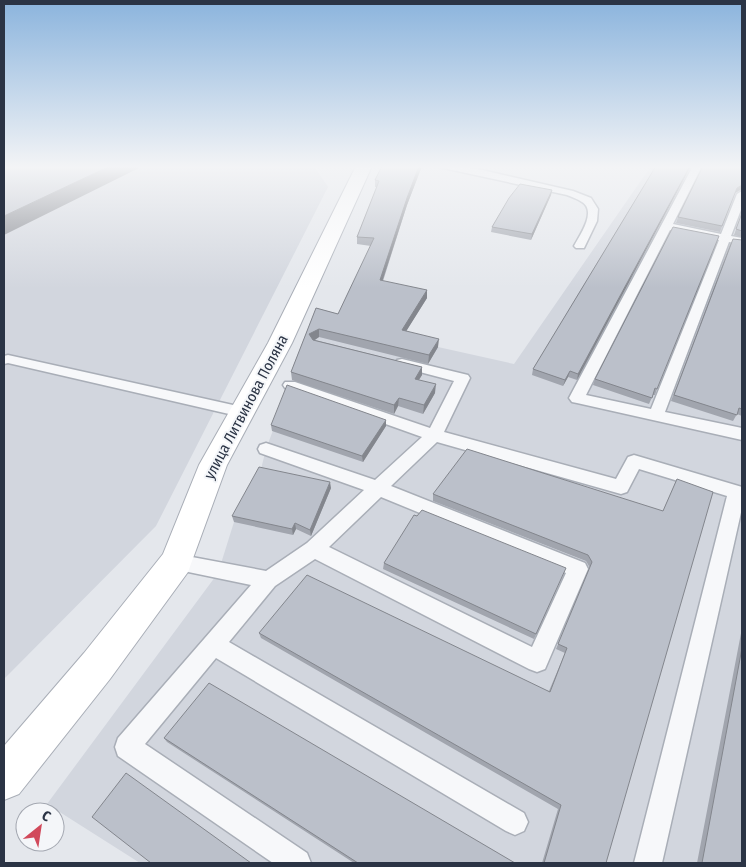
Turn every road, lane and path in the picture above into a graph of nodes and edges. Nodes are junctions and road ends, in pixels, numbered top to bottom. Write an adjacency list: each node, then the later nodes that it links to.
1 (345, 206): 12 (main road, улица Литвинова Поляна)
2 (591, 206): 8 (lane)
3 (677, 206): 5 (lane)
4 (737, 206): 6 (lane)
5 (667, 226): 6 (lane); 13 (lane)
6 (726, 237): 7 (lane); 13 (lane)
7 (742, 240)
8 (580, 246)
9 (386, 359): 15 (lane)
10 (4, 360): 12 (lane)
11 (290, 385): 15 (lane)
12 (242, 412): 19 (main road, улица Литвинова Поляна)
13 (656, 416): 14 (lane)
14 (742, 434)
15 (434, 435): 17 (lane); 25 (lane)
16 (266, 449): 17 (lane)
17 (378, 488): 18 (lane); 18 (lane)
18 (314, 549): 20 (lane)
19 (176, 562): 20 (lane); 22 (main road, улица Литвинова Поляна)
20 (268, 580): 21 (lane)
21 (214, 645): 23 (lane); 24 (lane)
22 (4, 778)
23 (515, 822)
24 (298, 863)
25 (648, 863)

